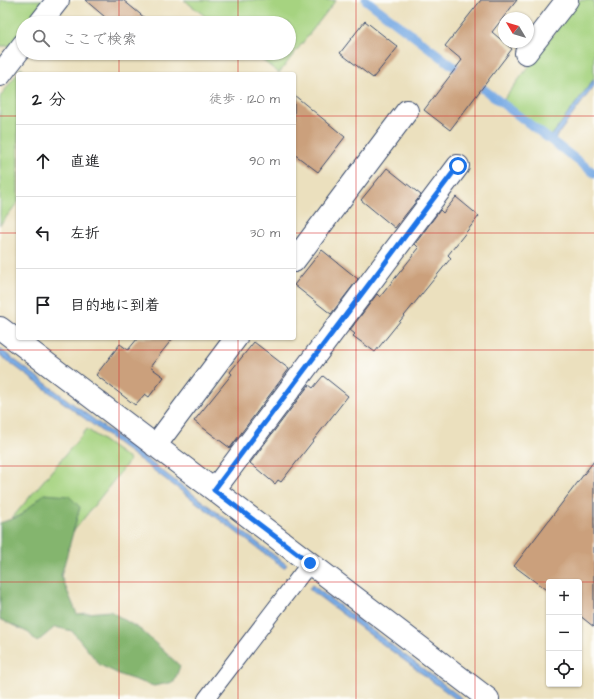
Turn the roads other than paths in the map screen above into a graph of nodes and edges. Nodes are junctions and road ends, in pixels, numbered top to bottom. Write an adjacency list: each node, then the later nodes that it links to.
1 (58, 0): 3 (street)
2 (567, 0): 5 (street)
3 (45, 16)
4 (16, 52): 6 (street)
5 (526, 53)
6 (2, 66)
7 (407, 111): 9 (street)
8 (458, 166): 13 (street)
9 (296, 258)
10 (0, 328): 12 (street)
11 (234, 340): 12 (street)
12 (155, 446): 13 (street)
13 (214, 490): 14 (street)
14 (310, 563): 15 (lane); 16 (street)
15 (206, 699)
16 (488, 699)

